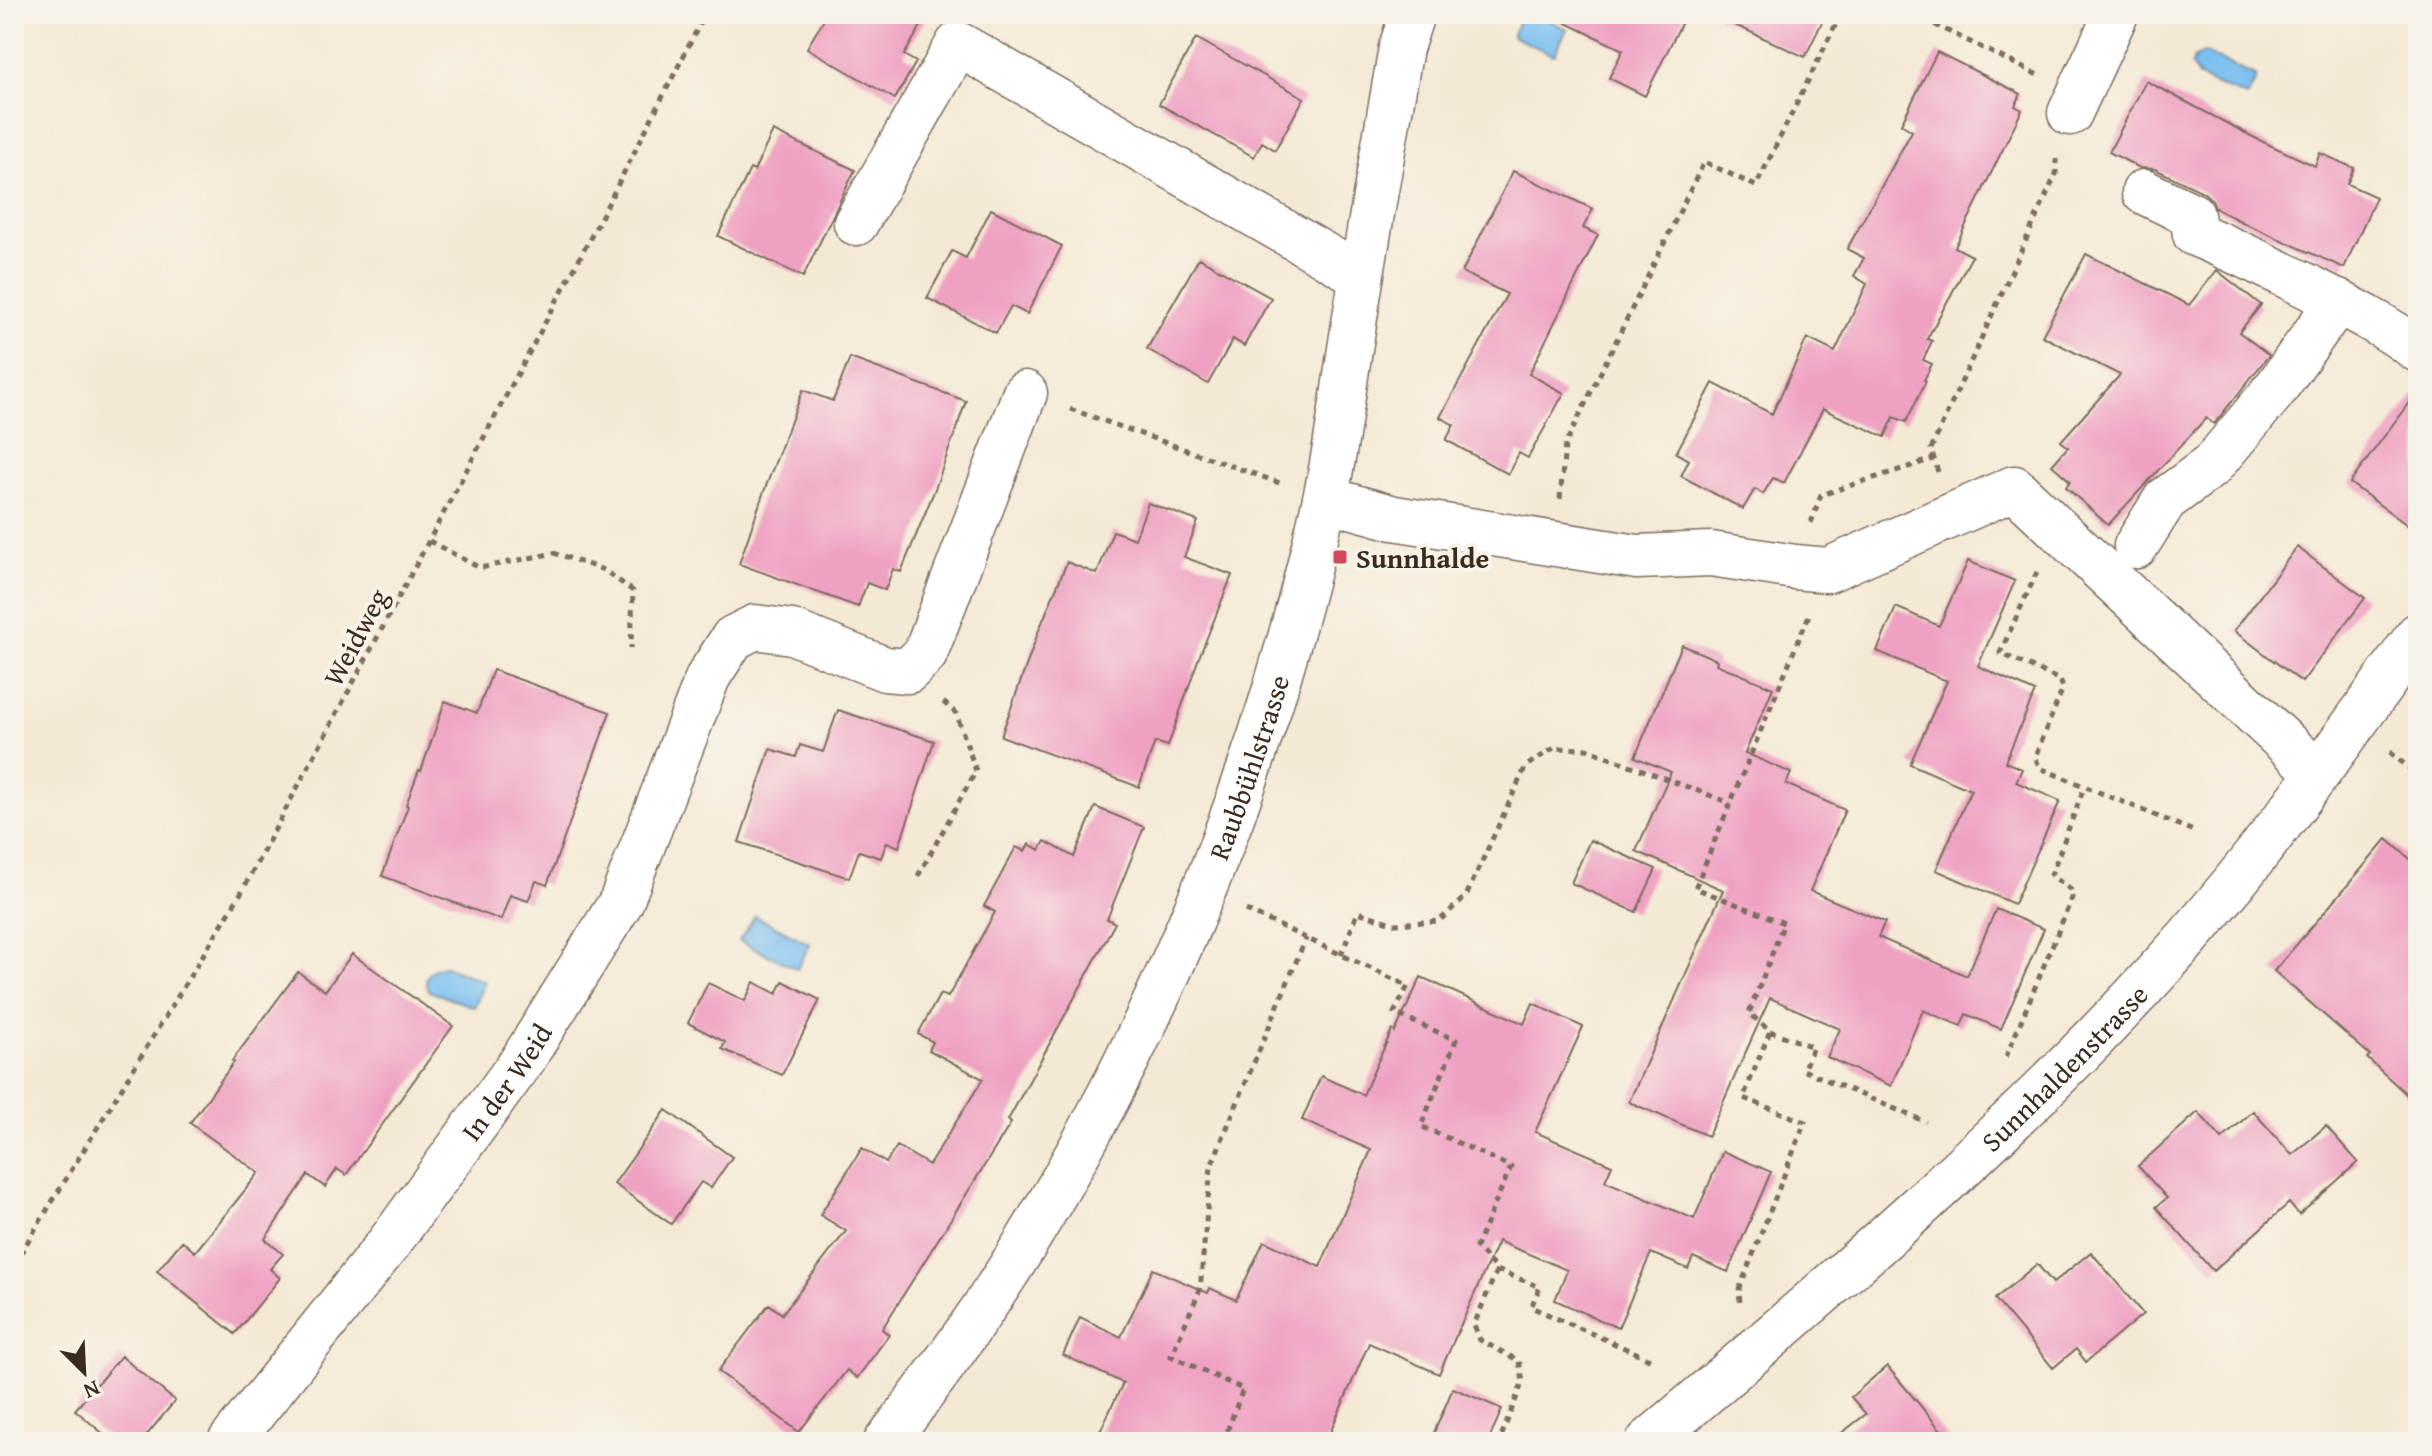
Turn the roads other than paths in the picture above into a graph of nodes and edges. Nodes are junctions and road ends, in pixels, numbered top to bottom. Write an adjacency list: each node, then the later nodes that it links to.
1 (1412, 14): 7 (street, Raubbühlstrasse)
2 (2116, 14): 4 (street)
3 (966, 29): 6 (street); 7 (street)
4 (2062, 129)
5 (2144, 192): 8 (street)
6 (856, 223)
7 (1361, 276): 11 (street, Raubbühlstrasse)
8 (2338, 301): 9 (street); 12 (street)
9 (2418, 350)
10 (1025, 393): 15 (street, In der Weid)
11 (1309, 493): 14 (street); 16 (street, Raubbühlstrasse)
12 (2136, 546)
13 (2418, 635): 14 (street, Sunnhaldenstrasse)
14 (2318, 773): 17 (street, Sunnhaldenstrasse)
15 (230, 1442)
16 (886, 1442)
17 (1648, 1442)

